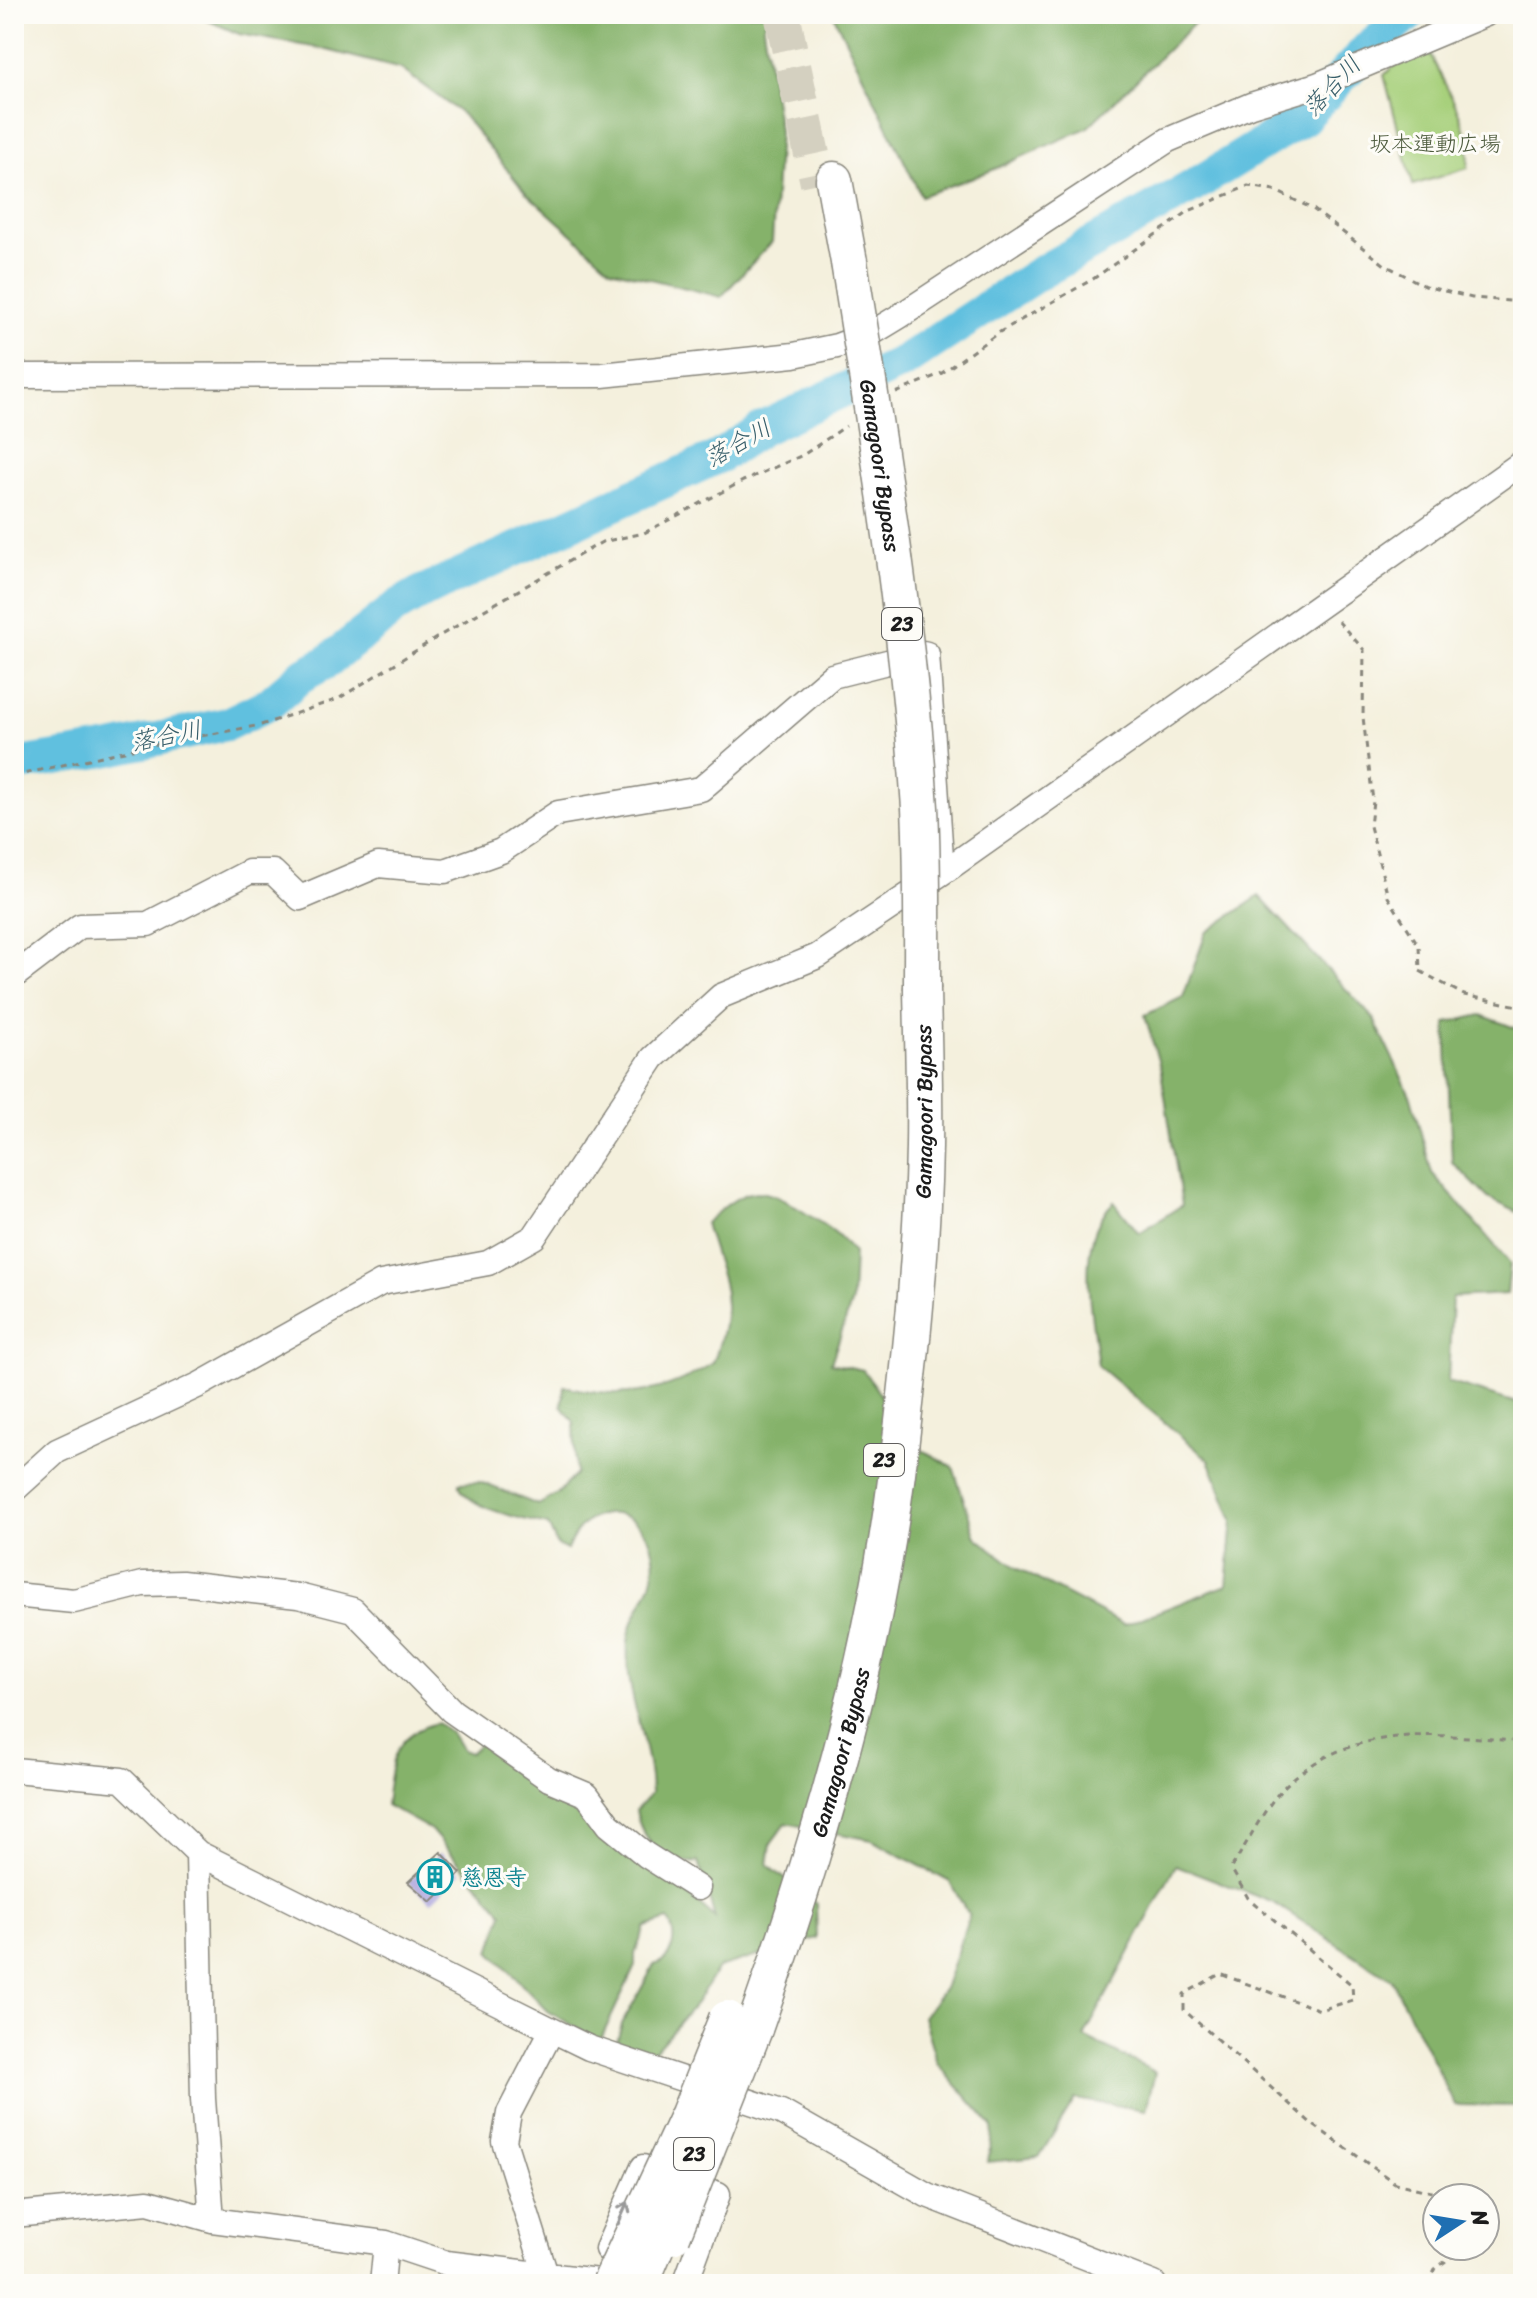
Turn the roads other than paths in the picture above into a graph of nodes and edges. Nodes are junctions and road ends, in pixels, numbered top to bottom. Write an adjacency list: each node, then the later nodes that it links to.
1 (1486, 14): 3 (street)
2 (826, 181): 7 (highway, Gamagoori Bypass / 23, bridge)
3 (14, 376)
4 (1523, 462): 5 (street)
5 (942, 872): 6 (street); 8 (street)
6 (14, 976)
7 (917, 990): 13 (highway, Gamagoori Bypass / 23); 13 (highway, Gamagoori Bypass / 23)
8 (14, 1490)
9 (14, 1595): 12 (street)
10 (14, 1770): 11 (street)
11 (198, 1853): 14 (street); 16 (street)
12 (698, 1888)
13 (748, 2027): 19 (highway, bridge); 22 (highway, 23, bridge); 23 (highway, 23, bridge); 24 (highway)
14 (552, 2030): 18 (street); 26 (street)
15 (14, 2215): 16 (street)
16 (212, 2220): 17 (street)
17 (386, 2243): 18 (street); 20 (street)
18 (546, 2275): 19 (street)
19 (599, 2282): 21 (street); 25 (street, one-way to 25)
20 (382, 2284)
21 (626, 2284)
22 (640, 2284)
23 (653, 2284)
24 (665, 2284)
25 (685, 2284)
26 (1154, 2284)

